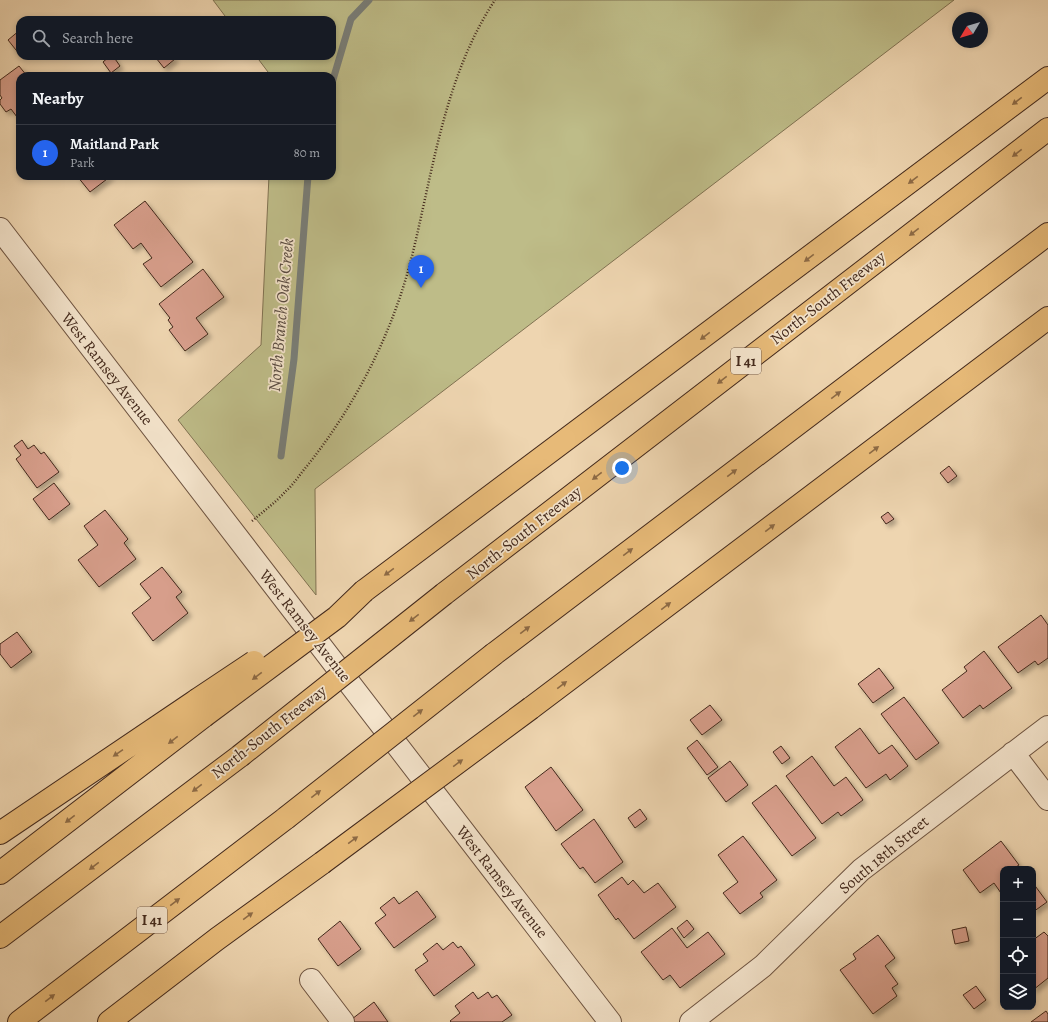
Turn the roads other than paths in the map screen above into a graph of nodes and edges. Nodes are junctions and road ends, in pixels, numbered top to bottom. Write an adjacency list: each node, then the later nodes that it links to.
1 (1048, 78): 6 (highway, one-way to 6, bridge)
2 (1048, 129): 12 (highway, North-South Freeway / I 41, one-way to 12, bridge)
3 (0, 229): 19 (street, West Ramsey Avenue)
4 (1048, 234): 15 (highway, I 41, one-way to 4, bridge)
5 (1048, 318): 13 (highway, one-way to 5, bridge)
6 (201, 708): 10 (highway, one-way to 10); 11 (highway, one-way to 11)
7 (1048, 727): 8 (street, South 18th Street)
8 (1013, 753): 9 (street); 20 (street, South 18th Street)
9 (1048, 799)
10 (0, 833)
11 (0, 873)
12 (0, 937)
13 (217, 939): 16 (highway); 17 (highway)
14 (311, 980): 18 (street)
15 (19, 1022)
16 (109, 1022)
17 (128, 1022)
18 (343, 1022)
19 (610, 1022)
20 (691, 1022)

